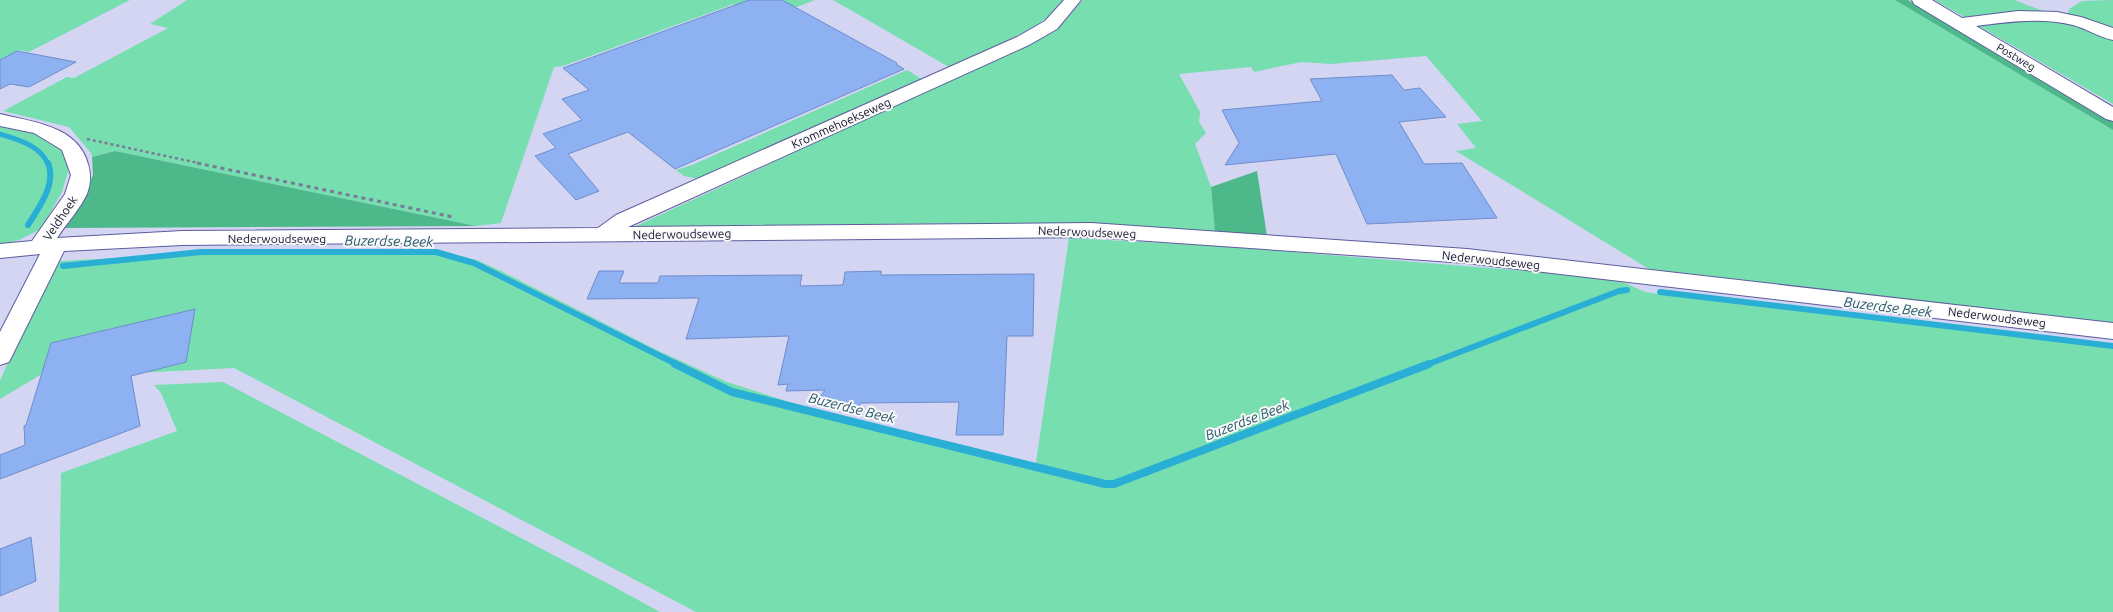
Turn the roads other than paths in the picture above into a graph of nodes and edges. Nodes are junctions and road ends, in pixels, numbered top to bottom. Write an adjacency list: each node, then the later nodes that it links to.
1 (1073, 0): 9 (street, Krommehoekseweg)
2 (1920, 0): 5 (street, Postweg)
3 (2022, 0): 4 (street)
4 (2052, 10): 5 (street); 6 (street)
5 (1959, 23): 7 (street, Postweg)
6 (2113, 35)
7 (2113, 115)
8 (0, 120): 10 (street, Veldhoek)
9 (602, 235): 10 (street, Nederwoudseweg); 12 (street, Nederwoudseweg)
10 (48, 246): 11 (street, Nederwoudseweg); 13 (street)
11 (0, 251)
12 (2113, 331)
13 (0, 356)

